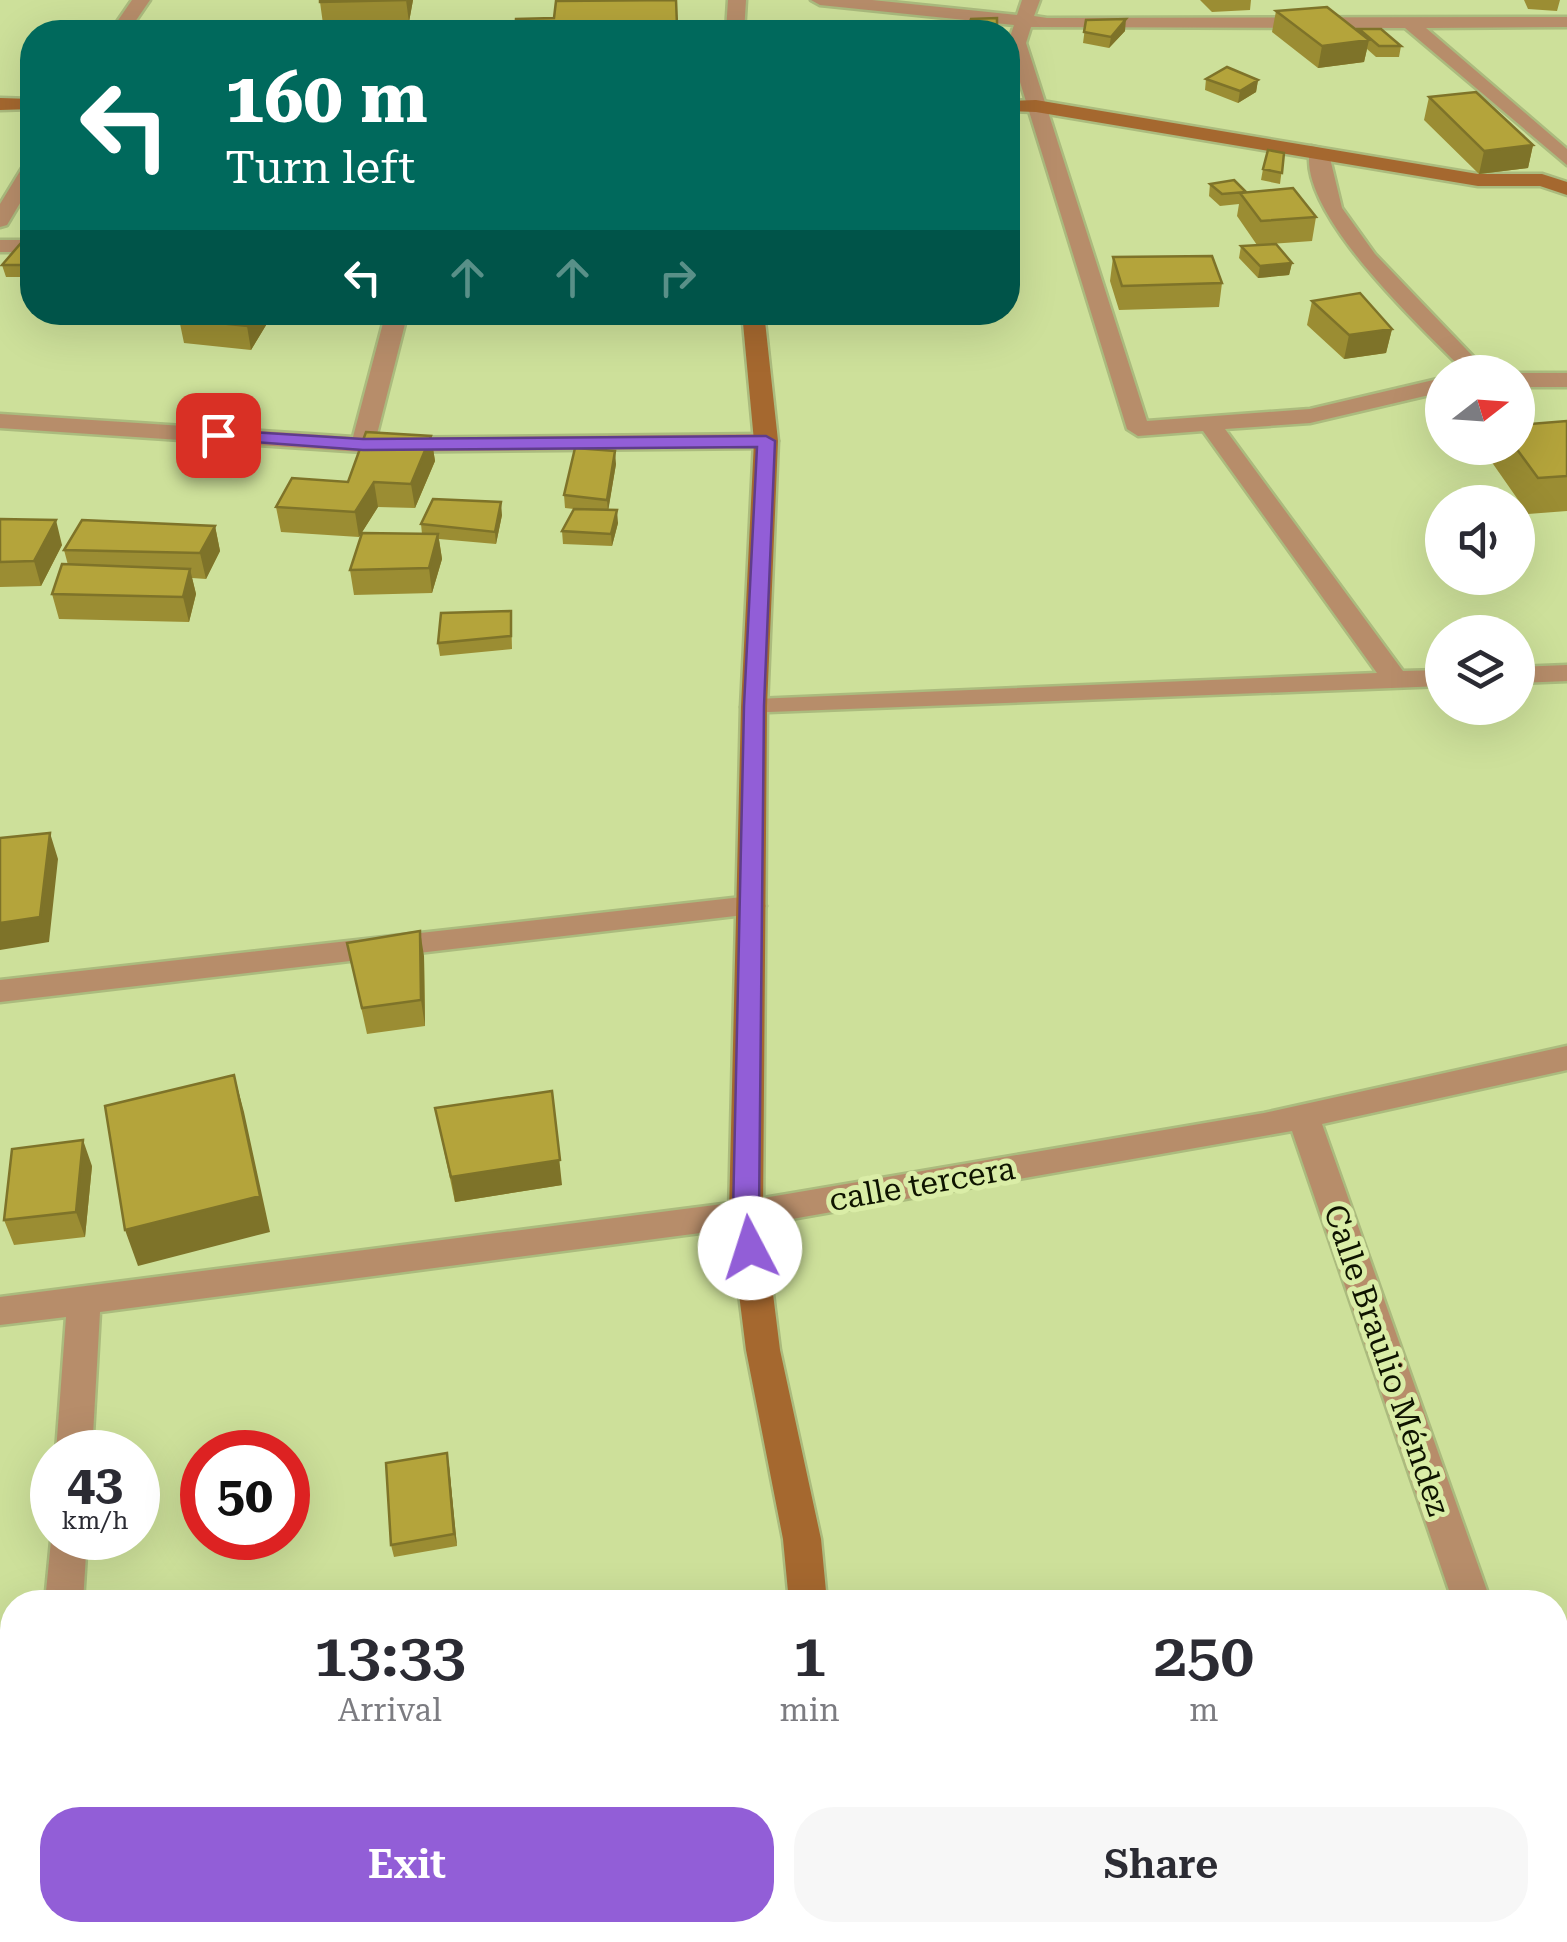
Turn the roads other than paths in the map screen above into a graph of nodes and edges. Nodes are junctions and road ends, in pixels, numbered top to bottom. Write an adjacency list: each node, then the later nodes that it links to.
1 (820, 0): 2 (street)
2 (1028, 10): 3 (street); 5 (street)
3 (1409, 22): 4 (street); 10 (street)
4 (1567, 22)
5 (1020, 34)
6 (1020, 53): 8 (street)
7 (1020, 106): 8 (main road)
8 (1036, 106): 9 (main road); 21 (street)
9 (1318, 150): 12 (main road); 16 (street)
10 (1567, 159)
11 (20, 187): 13 (street)
12 (1567, 189)
13 (0, 221)
14 (394, 325): 23 (street)
15 (754, 325): 22 (main road)
16 (1461, 355)
17 (1535, 380): 18 (street)
18 (1567, 380)
19 (1425, 389): 21 (street)
20 (0, 421): 23 (street)
21 (1210, 424): 27 (street)
22 (766, 441): 23 (street); 28 (main road)
23 (363, 445)
24 (1567, 673): 25 (street)
25 (1535, 674)
26 (1425, 679): 27 (street)
27 (1394, 680): 28 (street)
28 (754, 706): 29 (main road)
29 (750, 906): 30 (street); 33 (main road)
30 (0, 991)
31 (1567, 1058): 32 (street, calle tercera)
32 (1302, 1117): 33 (street, calle tercera); 40 (street, Calle Braulio Méndez)
33 (746, 1214): 34 (street, calle tercera); 39 (main road)
34 (84, 1301): 35 (street, calle tercera); 36 (street)
35 (17, 1309)
36 (75, 1430)
37 (67, 1560): 38 (street)
38 (65, 1590)
39 (806, 1590)
40 (1468, 1590)

